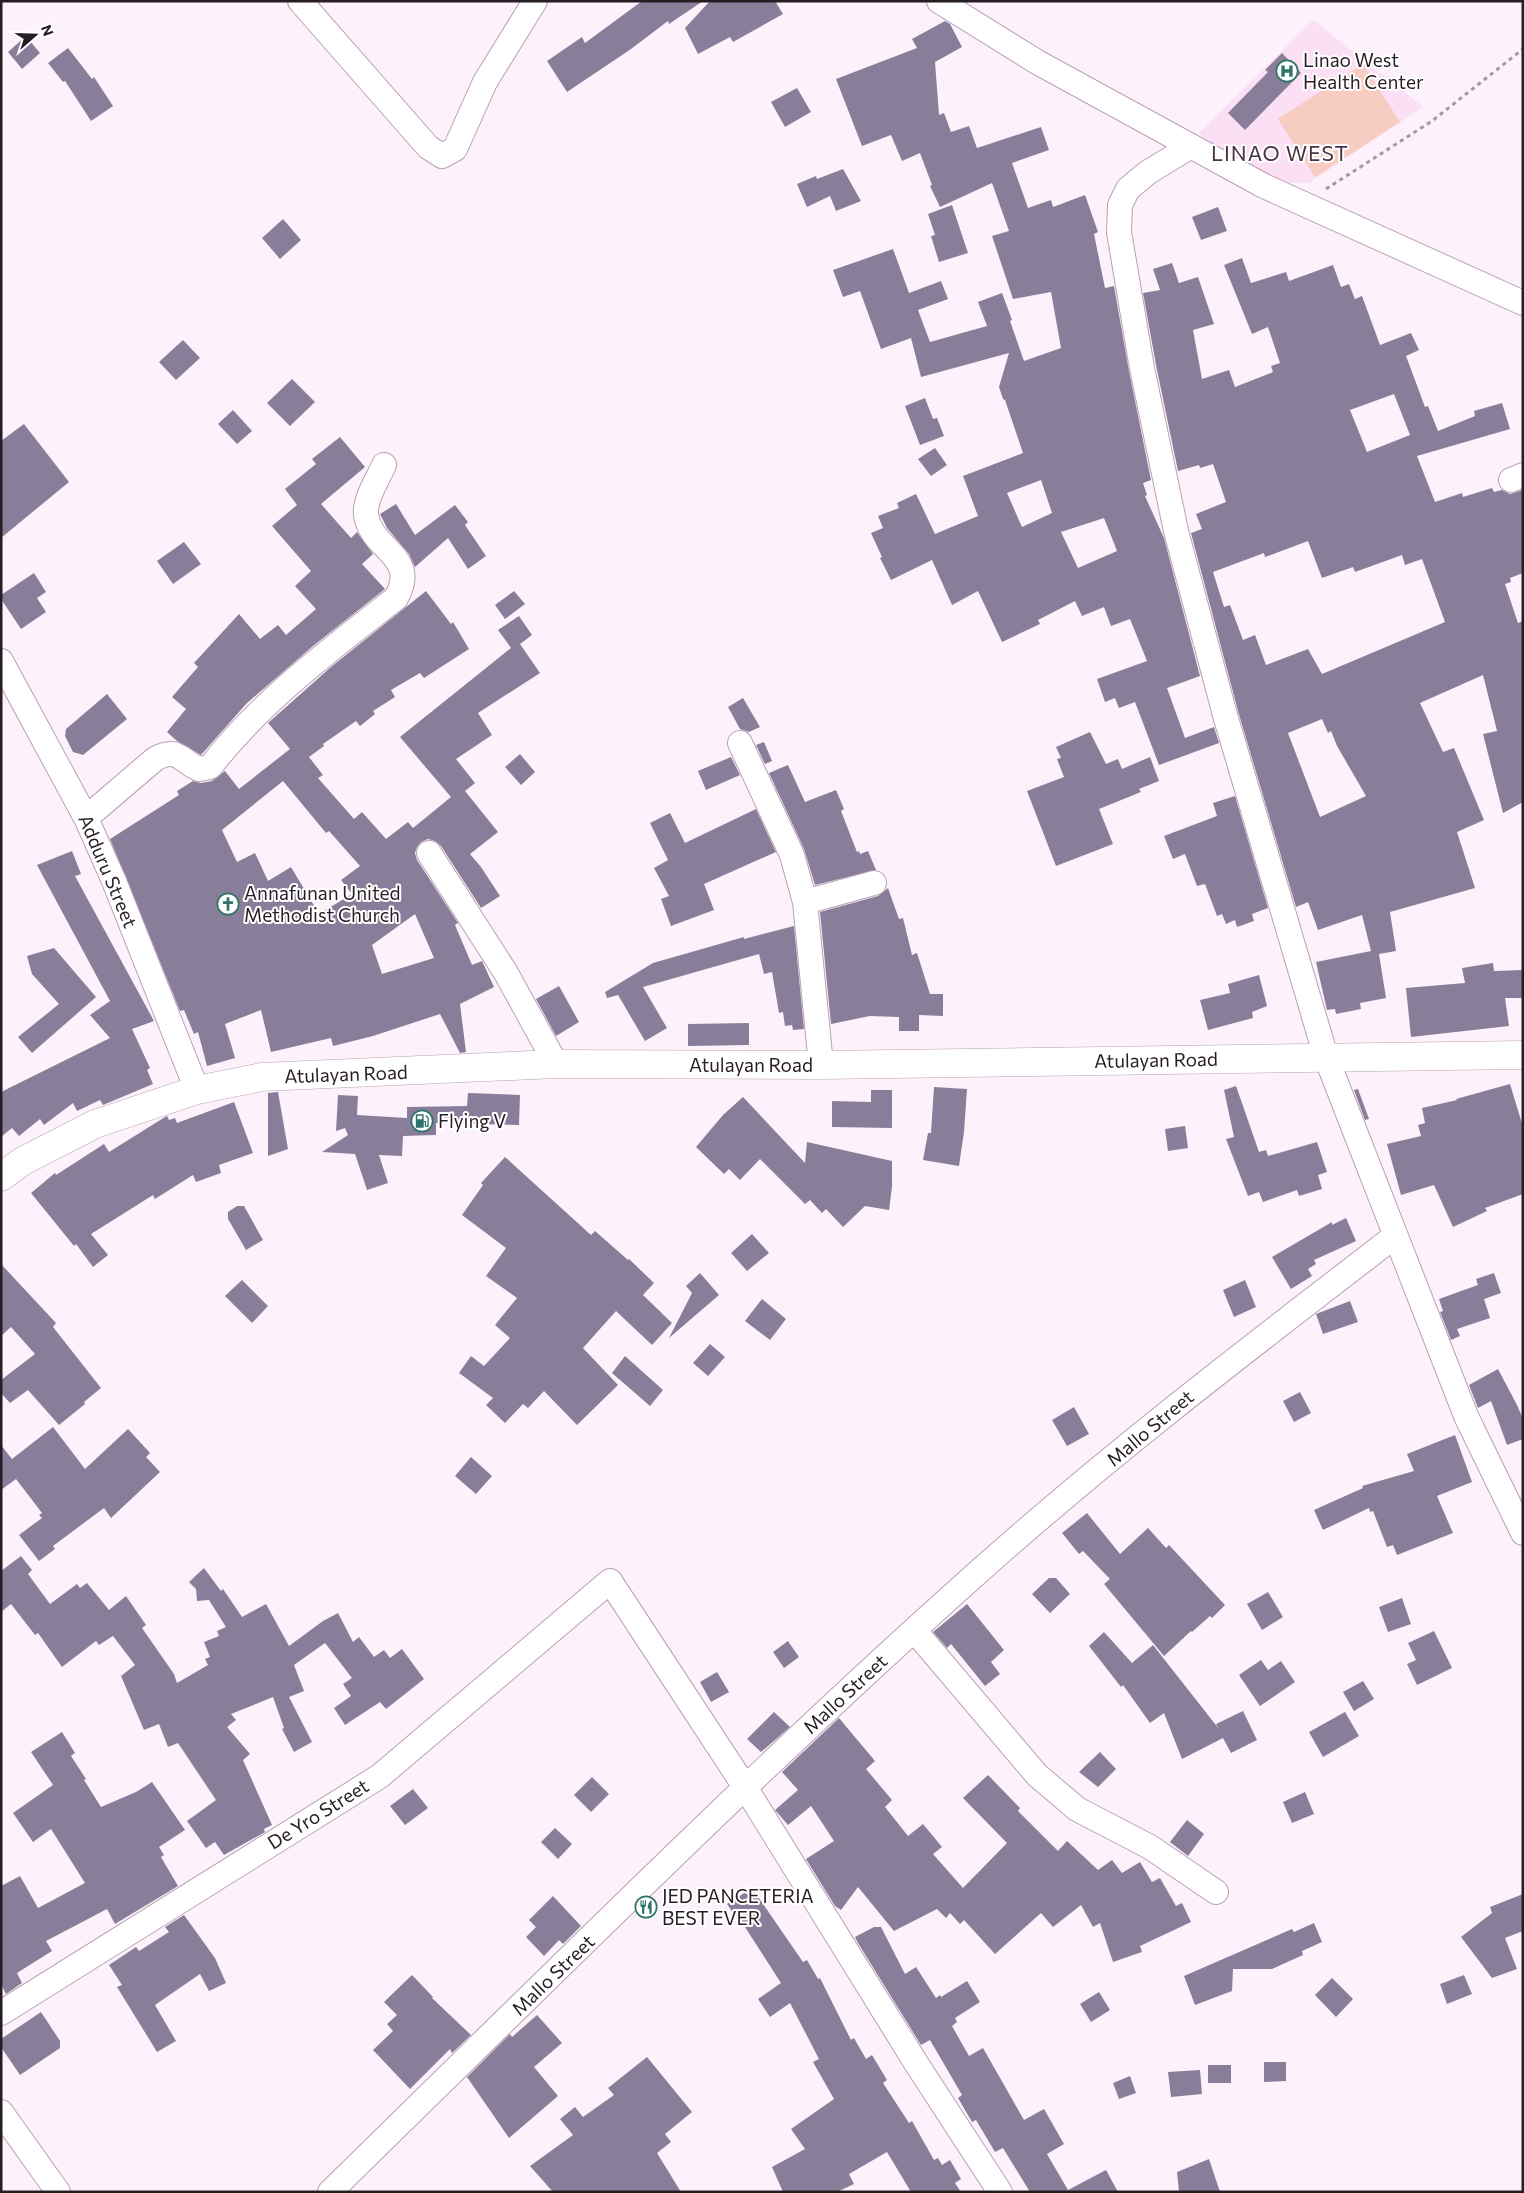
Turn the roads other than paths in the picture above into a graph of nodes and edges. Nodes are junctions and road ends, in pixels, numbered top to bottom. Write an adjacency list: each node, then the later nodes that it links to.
1 (300, 1): 2 (street)
2 (535, 1)
3 (939, 1): 4 (street)
4 (1190, 146): 5 (street); 14 (street)
5 (1523, 303)
6 (384, 464): 9 (street)
7 (1, 661): 9 (street, Adduru Street)
8 (740, 743): 12 (street)
9 (86, 818): 17 (street, Adduru Street)
10 (429, 853): 15 (street)
11 (874, 883): 12 (street)
12 (805, 902): 16 (street)
13 (1523, 1055): 14 (main road, Atulayan Road)
14 (1326, 1057): 16 (main road, Atulayan Road); 19 (street)
15 (556, 1064): 16 (main road, Atulayan Road); 17 (main road, Atulayan Road)
16 (821, 1065)
17 (197, 1090): 18 (main road, Atulayan Road)
18 (1, 1177)
19 (1395, 1236): 20 (street); 21 (street, Mallo Street)
20 (1523, 1533)
21 (914, 1630): 22 (street, Mallo Street); 23 (street)
22 (745, 1787): 24 (street, De Yro Street); 27 (street, Mallo Street); 28 (street)
23 (1216, 1892)
24 (1, 2013)
25 (1, 2112): 26 (street)
26 (58, 2192)
27 (330, 2192)
28 (1000, 2192)

